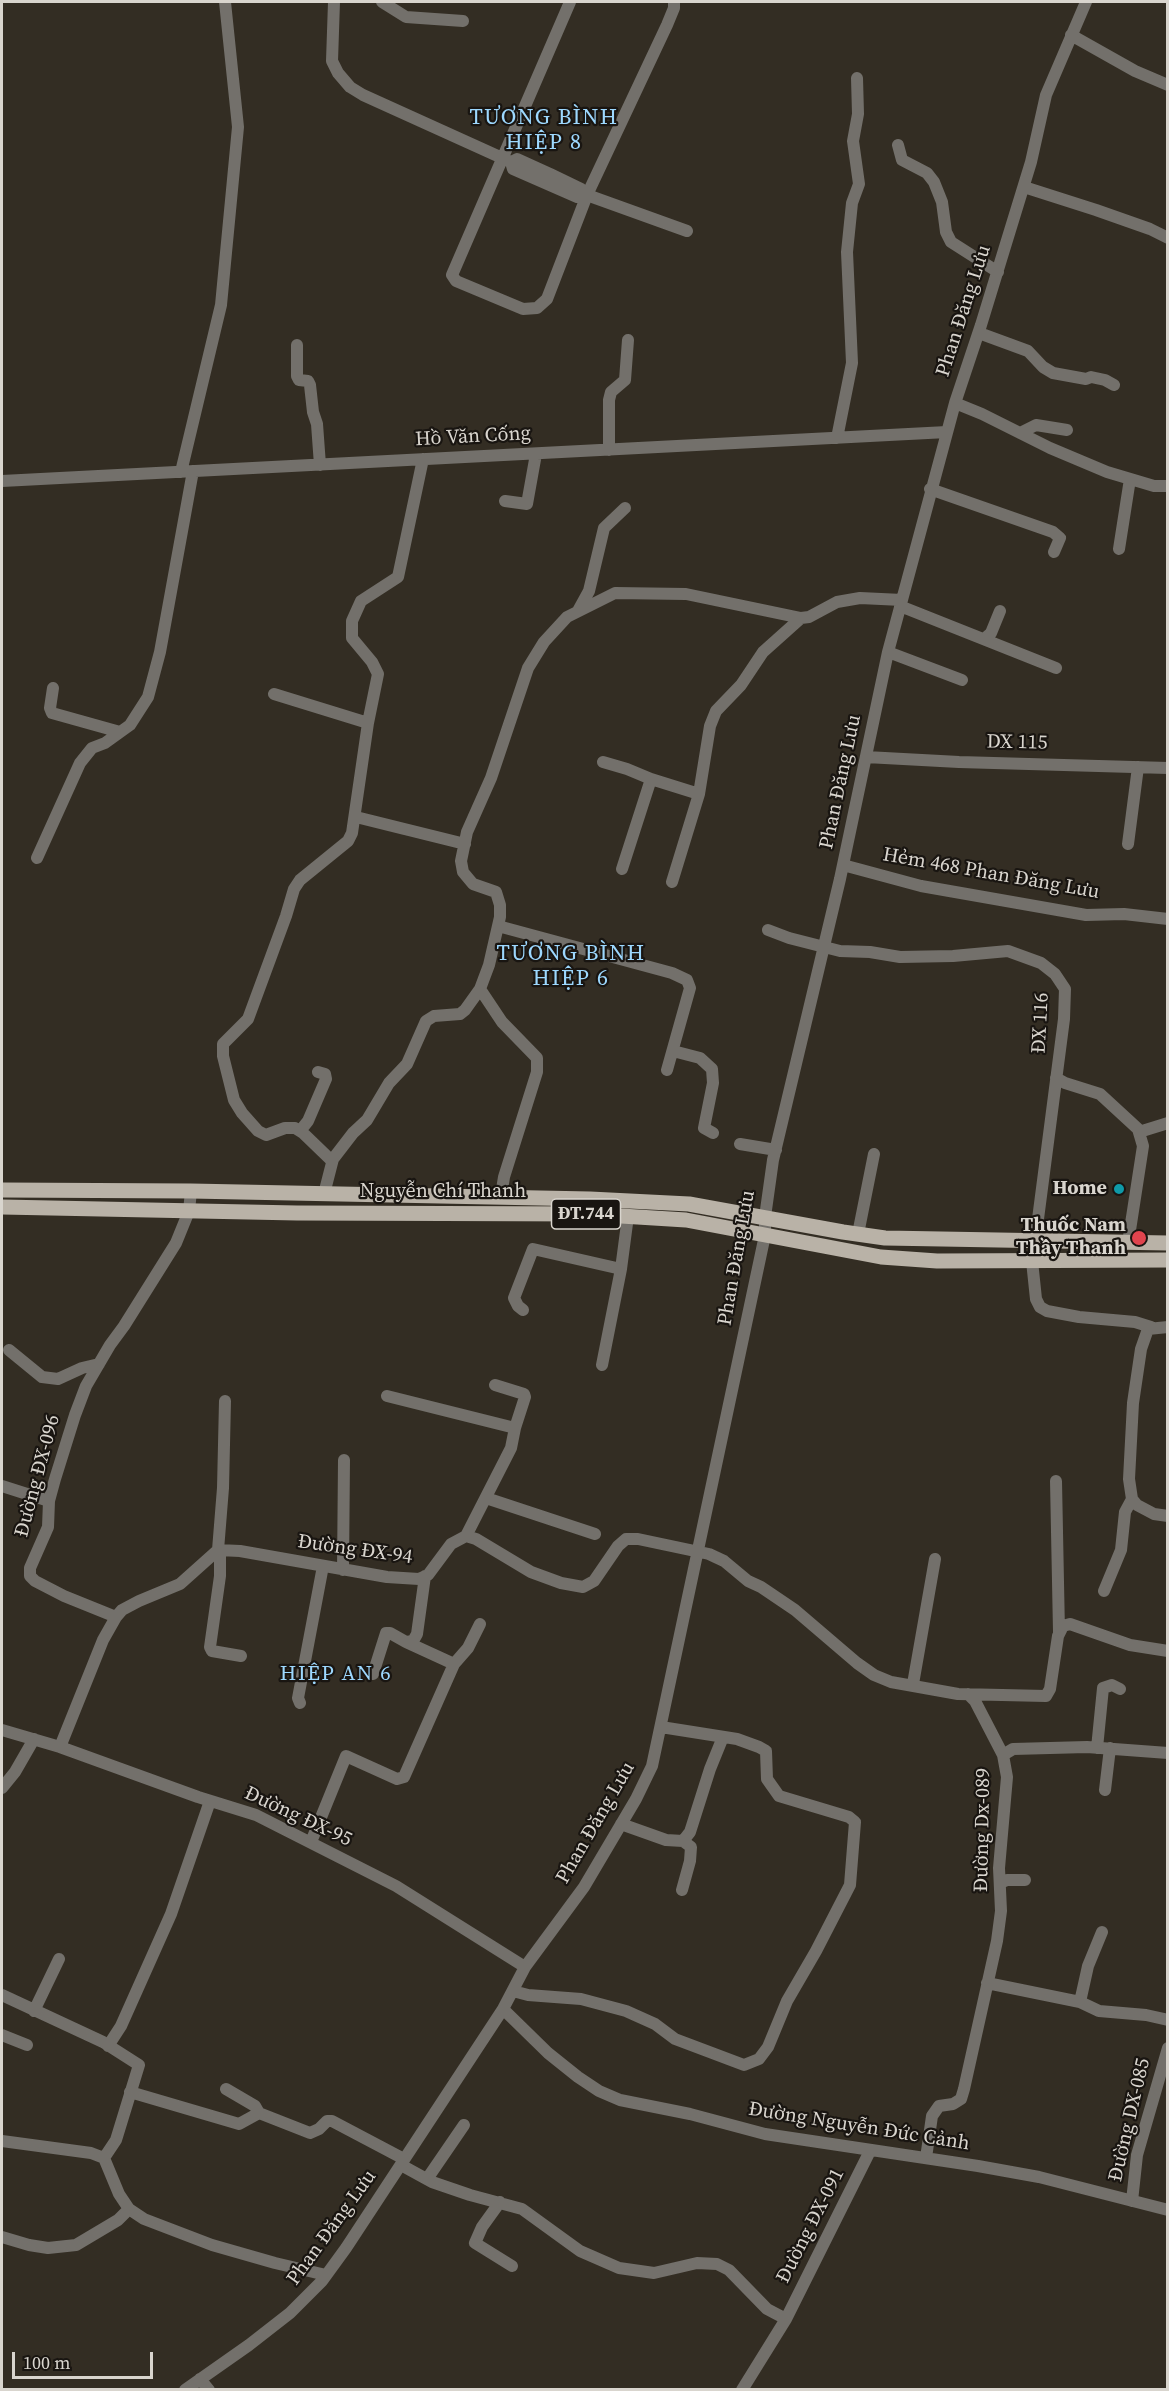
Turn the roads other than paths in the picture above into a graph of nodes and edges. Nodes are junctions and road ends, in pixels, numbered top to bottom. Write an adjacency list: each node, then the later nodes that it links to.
1 (225, 2): 31 (street)
2 (334, 2): 12 (street)
3 (382, 2): 7 (street)
4 (570, 2): 12 (street)
5 (674, 2): 14 (street)
6 (1086, 2): 8 (street, Phan Đăng Lưu)
7 (463, 21)
8 (1071, 35): 10 (street); 13 (street, Phan Đăng Lưu)
9 (857, 78): 26 (street)
10 (1167, 86)
11 (898, 144): 17 (street)
12 (506, 160): 14 (street); 14 (street)
13 (1024, 187): 16 (street); 17 (street, Phan Đăng Lưu)
14 (585, 195): 15 (street)
15 (687, 231)
16 (1167, 238)
17 (998, 272): 18 (street, Phan Đăng Lưu)
18 (979, 333): 21 (street); 22 (street, Phan Đăng Lưu)
19 (628, 340): 27 (street)
20 (297, 345): 30 (street)
21 (1114, 385)
22 (955, 403): 24 (street, Phan Đăng Lưu); 25 (street)
23 (1067, 430): 25 (street)
24 (947, 432): 26 (street, Hồ Văn Cống); 35 (street, Phan Đăng Lưu)
25 (1020, 433): 32 (street)
26 (837, 438): 27 (street, Hồ Văn Cống)
27 (609, 450): 28 (street, Hồ Văn Cống)
28 (536, 454): 29 (street, Hồ Văn Cống); 36 (street)
29 (423, 459): 30 (street, Hồ Văn Cống); 50 (street)
30 (320, 465): 31 (street, Hồ Văn Cống)
31 (187, 472): 33 (street, Hồ Văn Cống); 51 (street)
32 (1130, 479): 34 (street); 38 (street)
33 (2, 481)
34 (1167, 486)
35 (930, 489): 39 (street); 40 (street, Phan Đăng Lưu)
36 (505, 501)
37 (625, 508): 42 (street)
38 (1119, 549)
39 (1054, 552)
40 (901, 603): 43 (street); 44 (street); 45 (street, Phan Đăng Lưu)
41 (1000, 611): 44 (street)
42 (577, 612): 43 (street); 59 (street)
43 (801, 618): 57 (street)
44 (984, 639): 46 (street)
45 (888, 652): 47 (street); 52 (street, Phan Đăng Lưu)
46 (1056, 668)
47 (962, 680)
48 (52, 688): 51 (street)
49 (274, 694): 50 (street)
50 (368, 723): 58 (street)
51 (120, 732): 61 (street)
52 (866, 757): 54 (street, DX 115); 62 (street, Phan Đăng Lưu)
53 (603, 762): 56 (street)
54 (1138, 766): 55 (street, DX 115); 60 (street)
55 (1167, 768)
56 (651, 779): 57 (street); 63 (street)
57 (699, 794): 64 (street)
58 (356, 817): 59 (street); 75 (street)
59 (465, 844): 66 (street)
60 (1128, 844)
61 (37, 858)
62 (843, 865): 65 (street, Hẻm 468 Phan Đăng Lưu); 68 (street, Phan Đăng Lưu)
63 (622, 869)
64 (672, 882)
65 (1167, 919)
66 (498, 926): 69 (street); 70 (street)
67 (768, 930): 68 (street, ĐX 116)
68 (824, 947): 73 (street, ĐX 116); 79 (street, Phan Đăng Lưu)
69 (480, 989): 81 (street); 85 (street)
70 (673, 1051): 71 (street); 77 (street)
71 (667, 1070)
72 (318, 1072): 75 (street)
73 (1056, 1078): 76 (street); 93 (street, ĐX 116)
74 (1167, 1123): 76 (street)
75 (300, 1131): 81 (street)
76 (1139, 1132): 95 (street)
77 (712, 1133)
78 (740, 1144): 79 (street)
79 (776, 1150): 90 (street, Phan Đăng Lưu)
80 (874, 1154): 91 (street)
81 (332, 1161): 84 (street)
82 (2, 1190): 83 (main road, Nguyễn Chí Thanh / ĐT.744)
83 (191, 1191): 84 (main road, Nguyễn Chí Thanh / ĐT.744); 87 (street, Đường ĐX-096)
84 (324, 1194): 85 (main road, Nguyễn Chí Thanh / ĐT.744)
85 (501, 1196): 88 (main road); 90 (main road, Nguyễn Chí Thanh / ĐT.744)
86 (2, 1207): 87 (main road, Nguyễn Chí Thanh / ĐT.744)
87 (189, 1211): 88 (main road, Nguyễn Chí Thanh / ĐT.744); 103 (street, Đường ĐX-096)
88 (501, 1214): 89 (main road, Nguyễn Chí Thanh / ĐT.744)
89 (628, 1216): 92 (main road, Nguyễn Chí Thanh / ĐT.744); 98 (street)
90 (765, 1217): 91 (main road, Nguyễn Chí Thanh / ĐT.744); 92 (street, Phan Đăng Lưu)
91 (858, 1234): 93 (main road, Nguyễn Chí Thanh / ĐT.744)
92 (765, 1235): 97 (main road, Nguyễn Chí Thanh / ĐT.744); 119 (street, Phan Đăng Lưu)
93 (1035, 1242): 95 (main road, Nguyễn Chí Thanh / ĐT.744)
94 (1167, 1243): 95 (main road, Nguyễn Chí Thanh / ĐT.744)
95 (1128, 1244)
96 (1167, 1260): 97 (main road, Nguyễn Chí Thanh / ĐT.744)
97 (1032, 1261): 100 (street)
98 (621, 1269): 99 (street); 104 (street)
99 (523, 1310)
100 (1151, 1327): 101 (street); 113 (street)
101 (1167, 1327)
102 (9, 1350): 103 (street)
103 (99, 1364): 114 (street, Đường ĐX-096)
104 (602, 1365)
105 (495, 1386): 108 (street)
106 (387, 1396): 108 (street)
107 (225, 1401): 118 (street)
108 (515, 1428): 112 (street)
109 (344, 1460): 122 (street)
110 (1056, 1481): 127 (street)
111 (2, 1486): 114 (street)
112 (486, 1498): 116 (street); 117 (street)
113 (1132, 1499): 115 (street); 124 (street)
114 (49, 1501): 125 (street, Đường ĐX-096)
115 (1167, 1516)
116 (595, 1534)
117 (466, 1536): 119 (street); 123 (street, Đường ĐX-94)
118 (219, 1550): 121 (street, Đường ĐX-94); 125 (street); 130 (street)
119 (699, 1551): 133 (street); 137 (street, Phan Đăng Lưu)
120 (934, 1559): 133 (street)
121 (323, 1566): 122 (street, Đường ĐX-94); 136 (street)
122 (343, 1570): 123 (street, Đường ĐX-94)
123 (425, 1576): 128 (street)
124 (1104, 1591)
125 (116, 1617): 141 (street)
126 (480, 1624): 131 (street)
127 (1059, 1633): 129 (street); 135 (street)
128 (406, 1642): 131 (street); 132 (street)
129 (1167, 1651)
130 (241, 1656)
131 (454, 1664): 151 (street)
132 (373, 1674)
133 (913, 1684): 135 (street)
134 (1120, 1689): 142 (street)
135 (968, 1694): 145 (street, Đường Dx-089)
136 (300, 1703)
137 (661, 1727): 139 (street); 149 (street, Phan Đăng Lưu)
138 (2, 1730): 140 (street, Đường ĐX-95)
139 (723, 1737): 150 (street); 159 (street)
140 (34, 1739): 141 (street, Đường ĐX-95); 146 (street)
141 (60, 1747): 148 (street, Đường ĐX-95)
142 (1097, 1748): 143 (street); 145 (street)
143 (1110, 1748): 144 (street); 147 (street)
144 (1167, 1753)
145 (1003, 1755): 153 (street, Đường Dx-089)
146 (2, 1788)
147 (1106, 1790)
148 (210, 1801): 151 (street, Đường ĐX-95); 167 (street)
149 (621, 1824): 150 (street); 157 (street, Phan Đăng Lưu)
150 (683, 1841): 154 (street)
151 (311, 1842): 157 (street, Đường ĐX-95)
152 (1025, 1880): 153 (street)
153 (1000, 1883): 158 (street, Đường Dx-089)
154 (682, 1890)
155 (1102, 1932): 161 (street)
156 (59, 1959): 163 (street)
157 (525, 1967): 159 (street, Phan Đăng Lưu)
158 (987, 1983): 161 (street); 176 (street, Đường Dx-089)
159 (513, 1991): 162 (street, Phan Đăng Lưu)
160 (2, 1995): 163 (street)
161 (1080, 2002): 164 (street)
162 (503, 2009): 174 (street, Đường Nguyễn Đức Cảnh); 177 (street, Phan Đăng Lưu)
163 (34, 2011): 167 (street)
164 (1167, 2020)
165 (2, 2035): 166 (street)
166 (27, 2045)
167 (108, 2046): 170 (street)
168 (1167, 2048): 179 (street, Đường DX-085)
169 (226, 2090): 171 (street)
170 (130, 2092): 171 (street); 175 (street)
171 (259, 2113): 177 (street, Đường ĐX-091)
172 (464, 2124): 178 (street)
173 (2, 2141): 175 (street)
174 (870, 2151): 176 (street, Đường Nguyễn Đức Cảnh); 186 (street, Đường ĐX-091)
175 (104, 2158): 181 (street)
176 (926, 2158): 179 (street, Đường Nguyễn Đức Cảnh)
177 (403, 2162): 178 (street, Đường ĐX-091); 185 (street, Phan Đăng Lưu)
178 (427, 2179): 180 (street, Đường ĐX-091)
179 (1132, 2201): 182 (street, Đường Nguyễn Đức Cảnh)
180 (500, 2202): 184 (street); 186 (street, Đường ĐX-091)
181 (129, 2210): 183 (street); 185 (street)
182 (1167, 2210)
183 (2, 2237)
184 (512, 2266)
185 (326, 2275): 187 (street, Phan Đăng Lưu)
186 (786, 2319): 190 (street, Đường ĐX-091)
187 (200, 2379): 188 (street, Phan Đăng Lưu); 189 (street)
188 (185, 2390)
189 (209, 2390)
190 (742, 2390)

